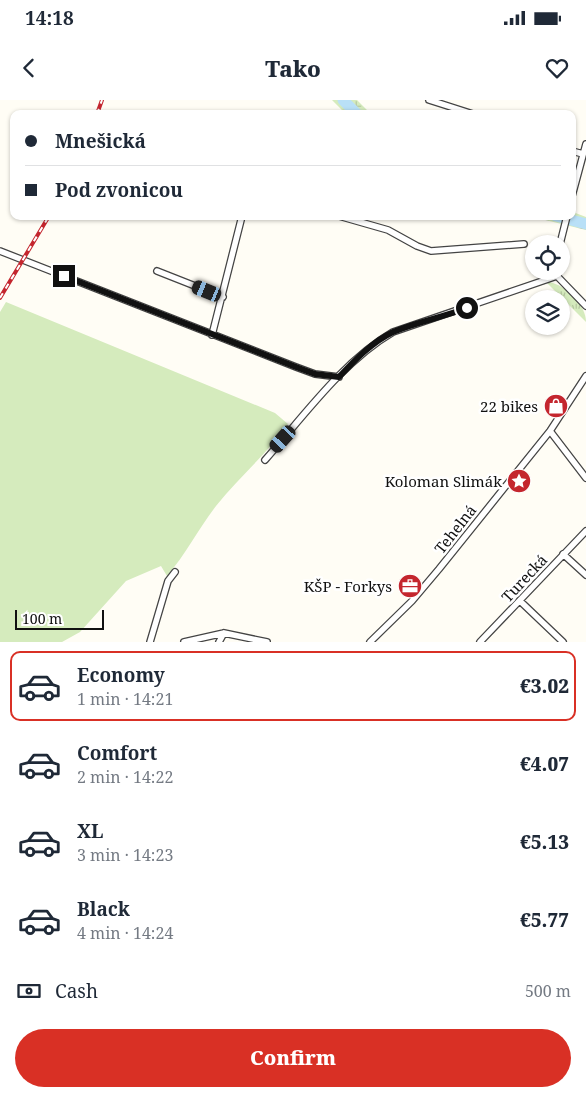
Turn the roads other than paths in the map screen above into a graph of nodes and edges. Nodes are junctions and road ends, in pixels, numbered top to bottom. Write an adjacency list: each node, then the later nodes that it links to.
1 (429, 100): 2 (street)
2 (460, 110)
3 (586, 144): 5 (street)
4 (576, 152): 5 (street)
5 (583, 154): 6 (street)
6 (576, 181)
7 (241, 220): 16 (street)
8 (353, 220): 11 (street)
9 (566, 220): 10 (street)
10 (562, 235)
11 (524, 244)
12 (0, 251): 18 (street)
13 (157, 271): 16 (street)
14 (540, 280): 20 (street)
15 (562, 280): 17 (street)
16 (223, 297): 18 (street)
17 (586, 306)
18 (212, 335): 20 (street)
19 (586, 376): 21 (street, Tehelná)
20 (339, 377): 22 (street)
21 (550, 431): 23 (street); 34 (street, Tehelná)
22 (264, 460)
23 (586, 478)
24 (586, 531): 25 (street, Turecká)
25 (563, 554): 27 (street); 28 (street, Turecká)
26 (175, 572): 30 (street)
27 (586, 575)
28 (520, 600): 35 (street, Turecká); 36 (street)
29 (224, 633): 31 (street); 32 (street); 33 (street)
30 (150, 642)
31 (184, 642)
32 (219, 642)
33 (267, 642)
34 (370, 642)
35 (480, 642)
36 (564, 642)

